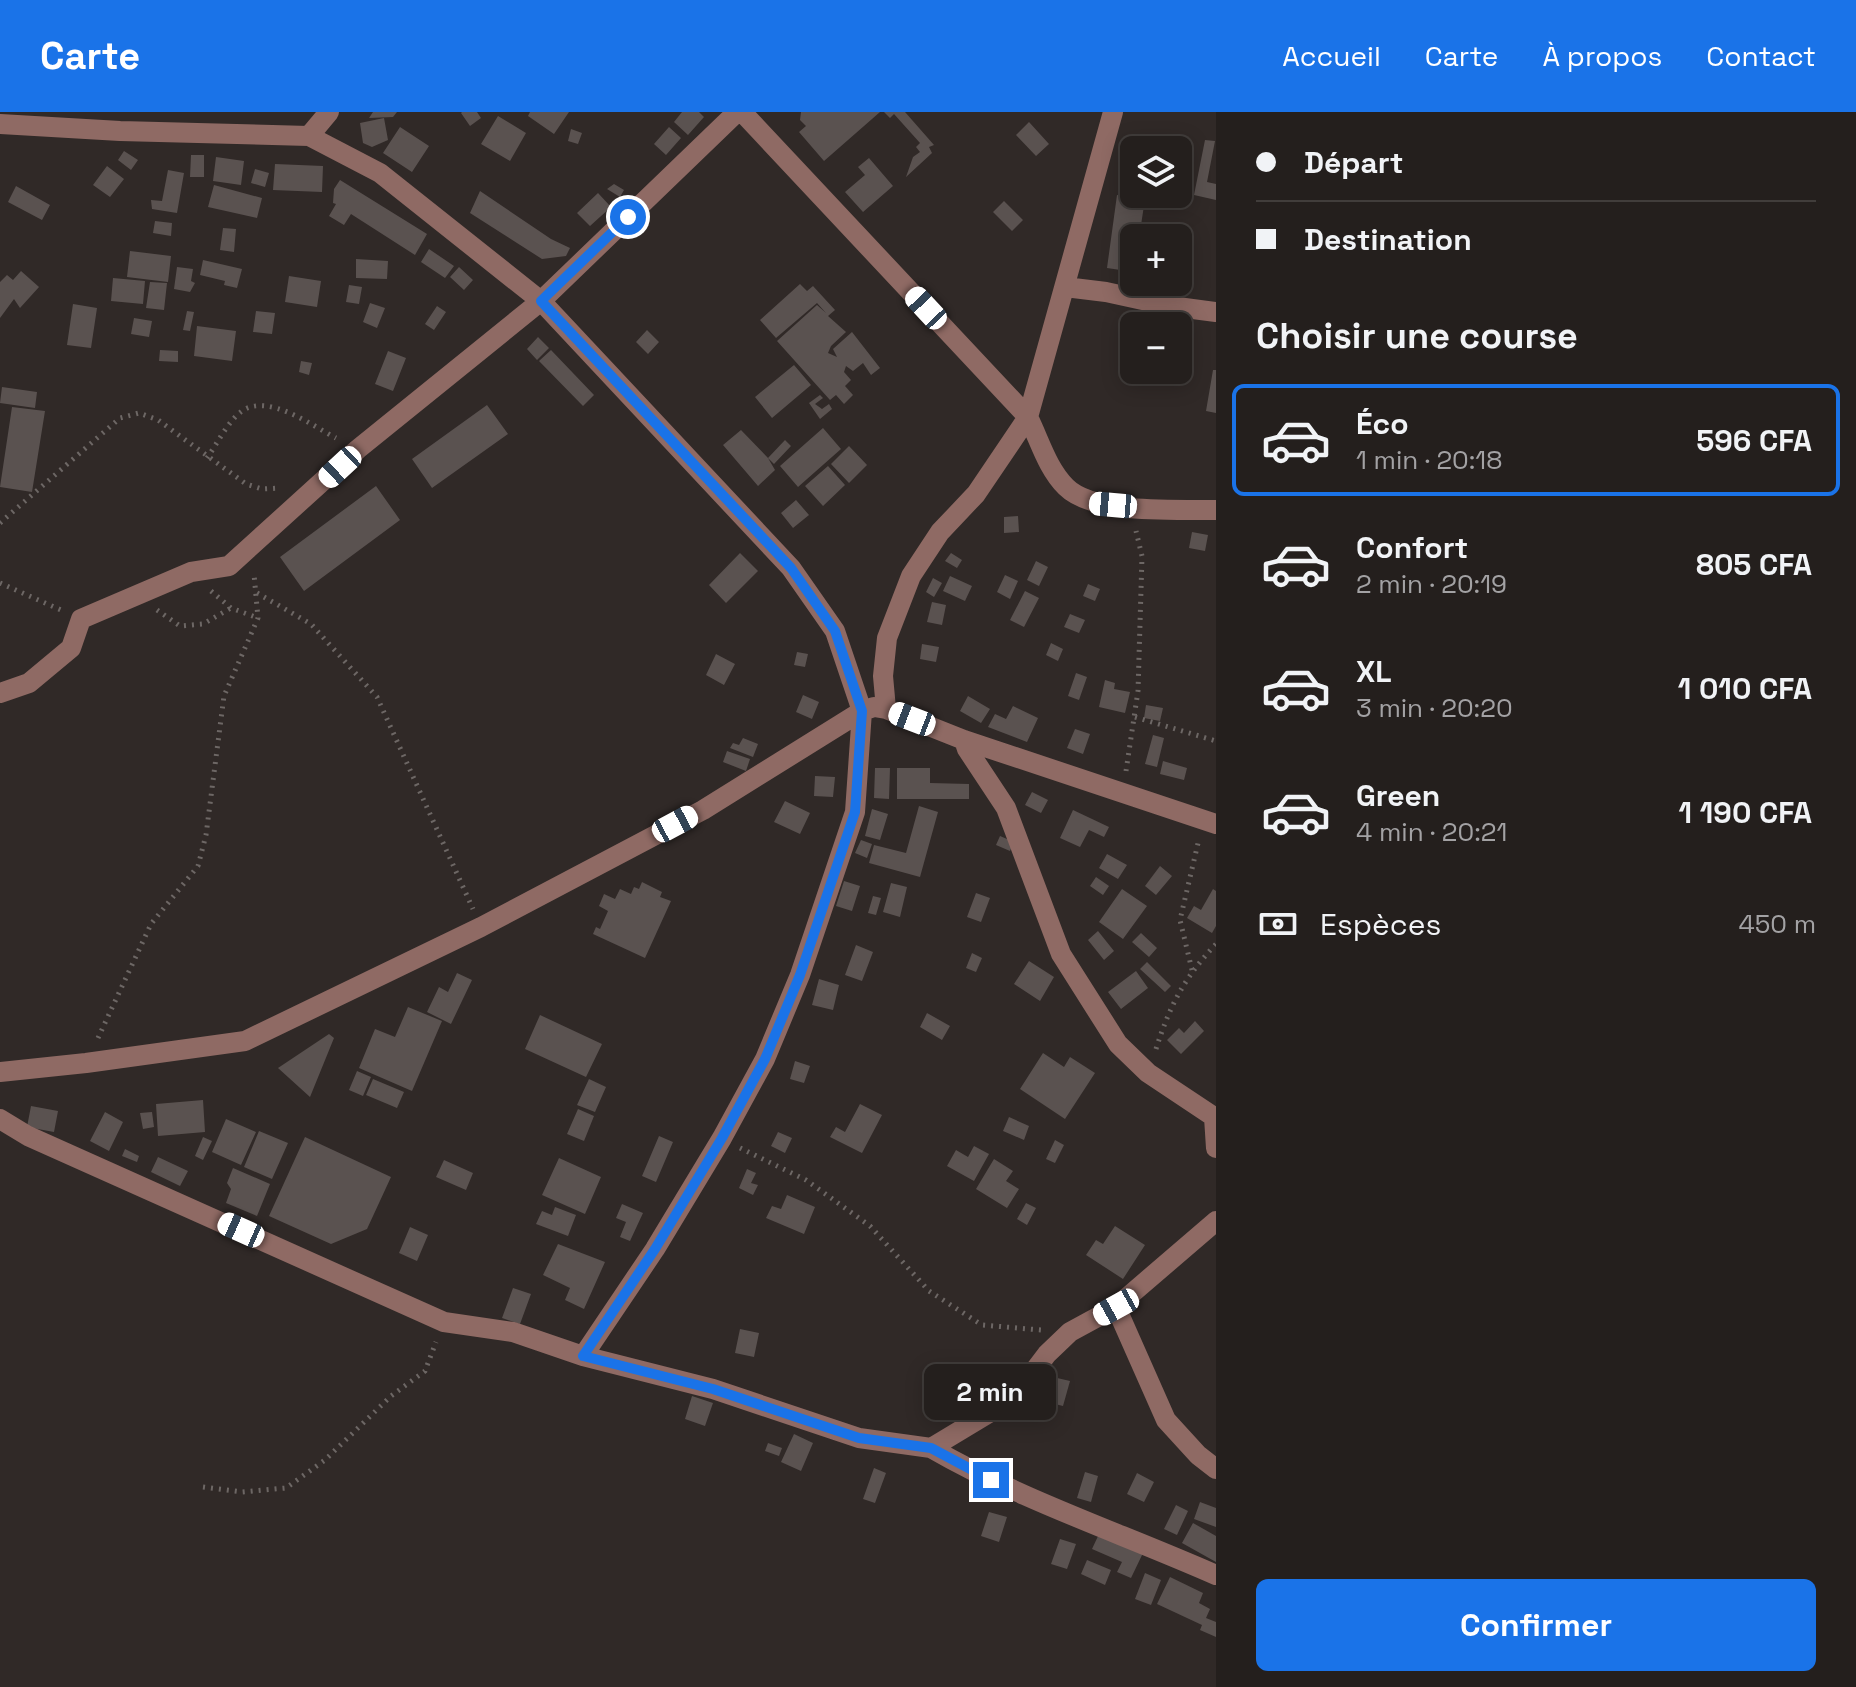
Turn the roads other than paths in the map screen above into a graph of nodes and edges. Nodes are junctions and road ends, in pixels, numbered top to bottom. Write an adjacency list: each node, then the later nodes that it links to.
1 (329, 112): 6 (street)
2 (740, 112): 8 (street); 10 (street)
3 (1113, 112): 7 (street)
4 (121, 121): 5 (street); 6 (street)
5 (0, 124)
6 (309, 136): 8 (street)
7 (1065, 287): 9 (street); 10 (street)
8 (541, 301): 12 (street); 14 (street)
9 (1216, 312)
10 (1028, 417): 11 (street); 13 (street)
11 (1216, 510)
12 (0, 693)
13 (886, 709): 14 (street); 15 (street)
14 (862, 711): 17 (street); 23 (street)
15 (964, 740): 16 (street); 18 (street)
16 (1210, 822)
17 (4, 1068)
18 (1215, 1118): 20 (street)
19 (0, 1119): 23 (street)
20 (1216, 1148)
21 (1216, 1221): 22 (street)
22 (1116, 1307): 24 (street); 25 (street)
23 (583, 1356): 24 (street)
24 (931, 1448): 26 (street)
25 (1216, 1469)
26 (1216, 1575)

